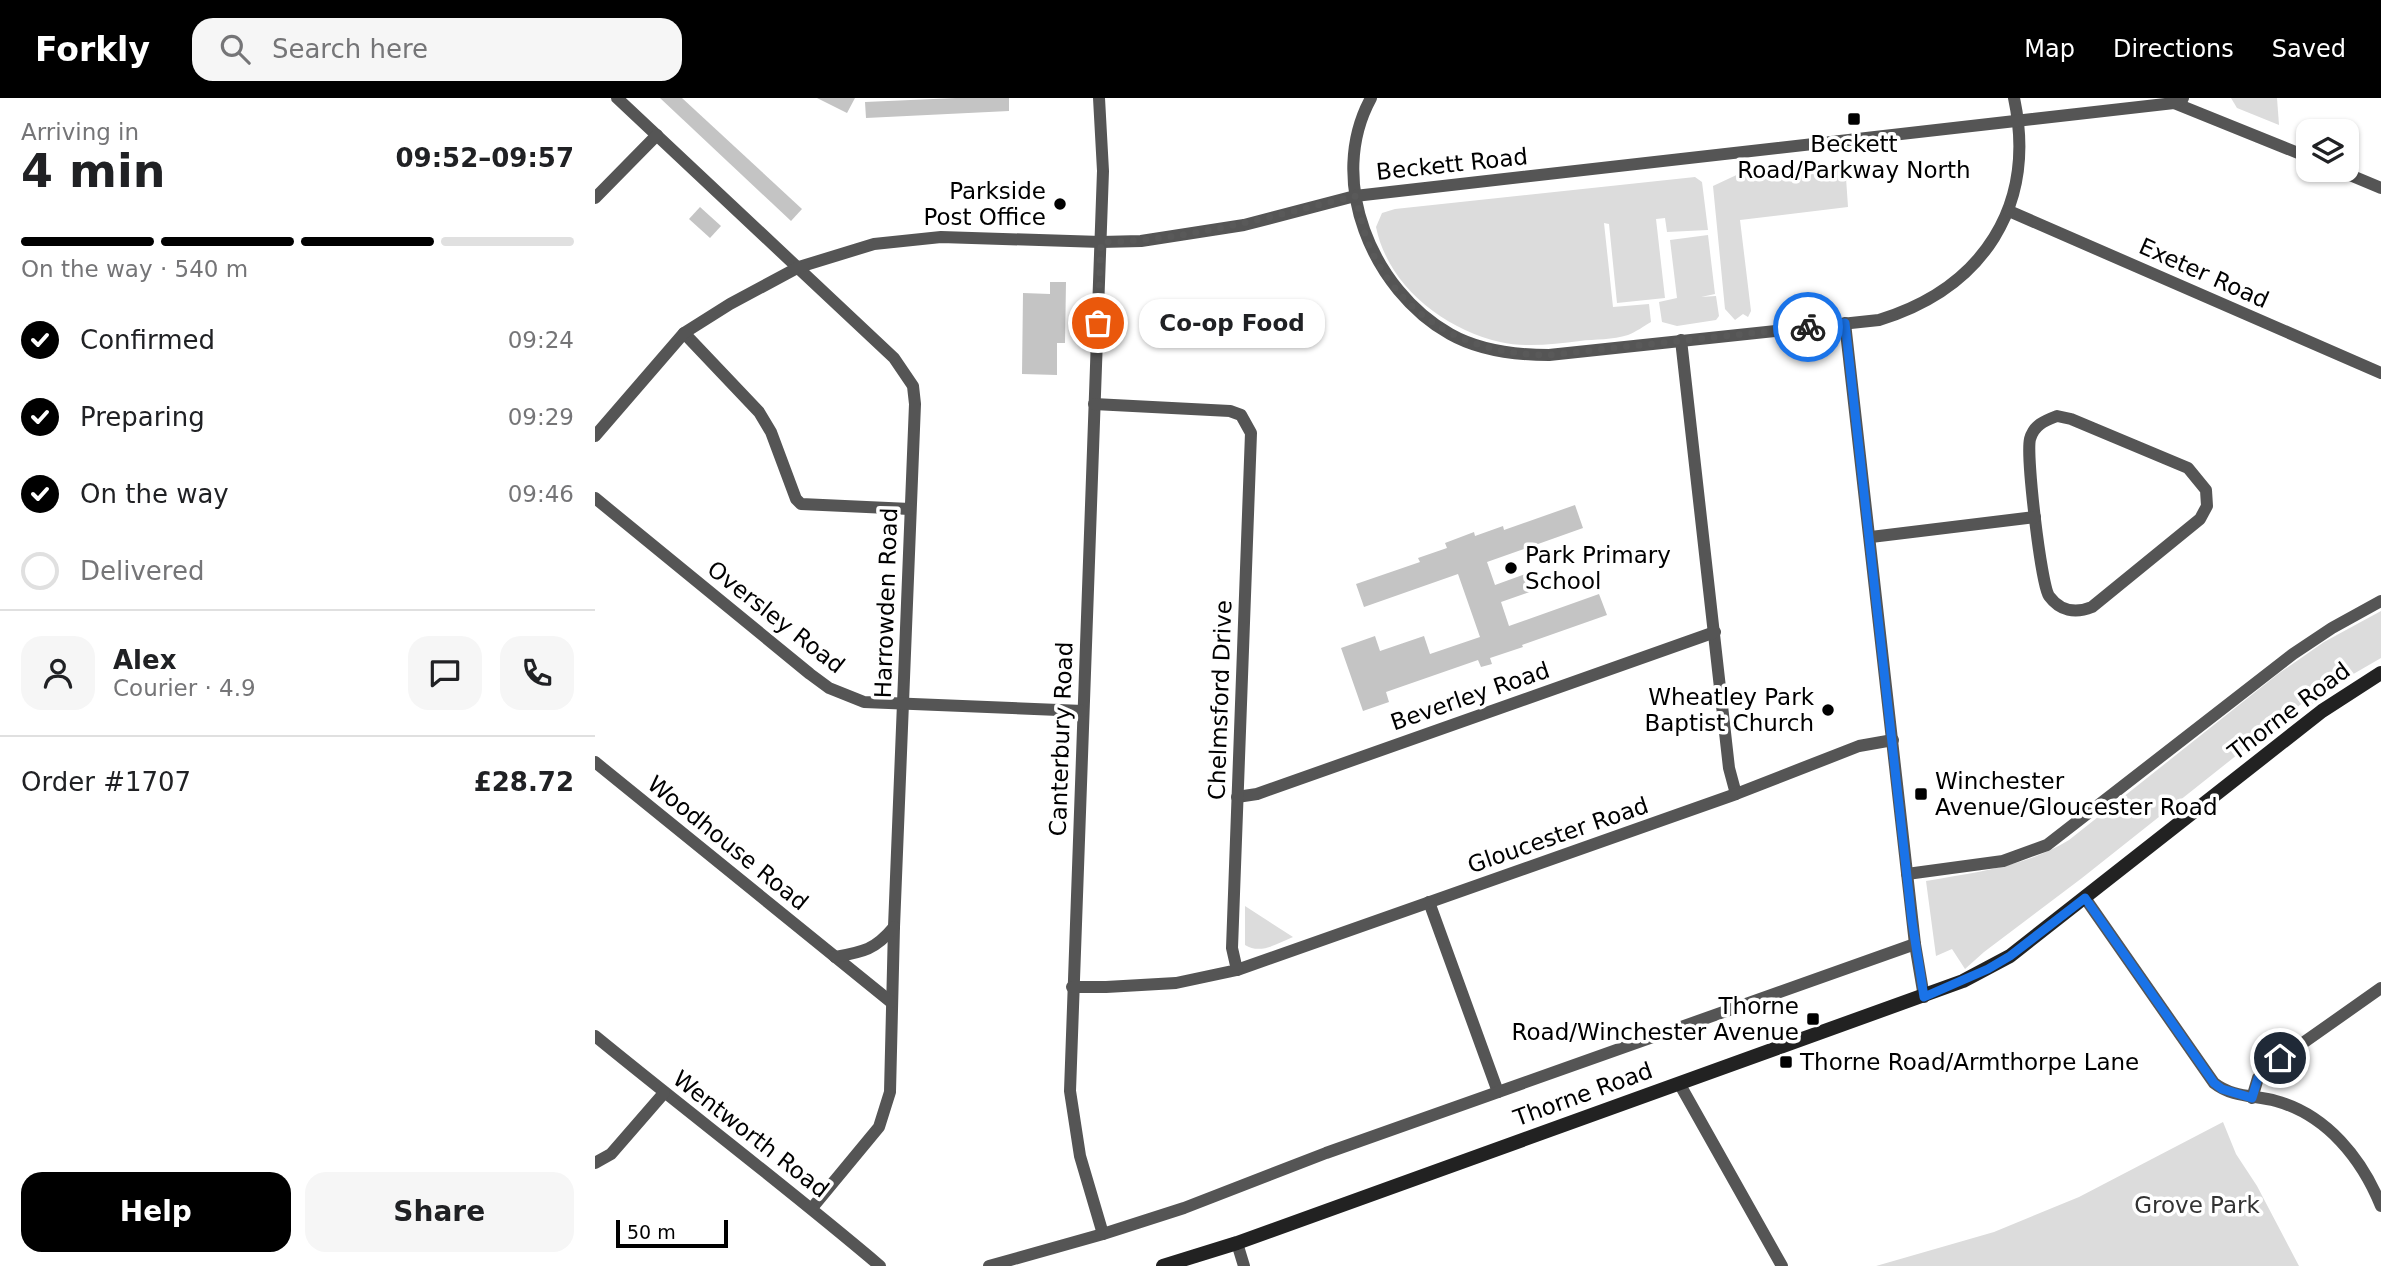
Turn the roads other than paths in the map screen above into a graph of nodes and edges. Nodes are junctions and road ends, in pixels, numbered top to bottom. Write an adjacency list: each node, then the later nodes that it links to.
1 (617, 98): 7 (street, Harrowden Road)
2 (1100, 98): 14 (street, Canterbury Road)
3 (1371, 98): 11 (street)
4 (2014, 98): 6 (street)
5 (2178, 100): 6 (street, Beckett Road); 8 (street, Beckett Road)
6 (2019, 121): 11 (street, Beckett Road); 13 (street)
7 (657, 135): 12 (street); 15 (street, Harrowden Road)
8 (2296, 152)
9 (2359, 179): 10 (street)
10 (2381, 188)
11 (1355, 196): 14 (street, Beckett Road); 18 (street)
12 (595, 198)
13 (2009, 211): 16 (street); 19 (street, Exeter Road)
14 (1101, 242): 15 (street, Beckett Road); 20 (street, Canterbury Road)
15 (799, 267): 17 (street, Beckett Road); 23 (street, Harrowden Road)
16 (1845, 323): 18 (street); 25 (street)
17 (684, 333): 21 (street, Beckett Road); 23 (street)
18 (1681, 340): 27 (street)
19 (2381, 373)
20 (1094, 404): 30 (street, Canterbury Road); 34 (street, Chelmsford Drive)
21 (595, 436)
22 (595, 498): 29 (street, Oversley Road)
23 (910, 509): 29 (street, Harrowden Road)
24 (2035, 517): 24 (street); 25 (street)
25 (1871, 537): 31 (street)
26 (2381, 601): 35 (street, Thorne Road)
27 (1715, 632): 33 (street); 34 (street, Beverley Road)
28 (2381, 673): 36 (street, Thorne Road)
29 (904, 705): 30 (street, Oversley Road); 38 (street, Harrowden Road)
30 (1083, 711): 42 (street, Canterbury Road)
31 (1892, 740): 33 (street, Gloucester Road); 35 (street)
32 (595, 763): 40 (street, Woodhouse Road)
33 (1736, 794): 37 (street, Gloucester Road)
34 (1237, 797): 41 (street, Chelmsford Drive)
35 (1907, 874): 39 (street)
36 (2085, 898): 44 (street, Thorne Road); 50 (street)
37 (1429, 902): 41 (street, Gloucester Road); 48 (street)
38 (894, 927): 40 (street); 45 (street, Harrowden Road)
39 (1915, 944): 44 (street); 48 (street, Thorne Road)
40 (835, 957): 45 (street, Woodhouse Road)
41 (1237, 970): 42 (street)
42 (1072, 987): 54 (street, Canterbury Road)
43 (2381, 988): 50 (street)
44 (1924, 997): 47 (street, Thorne Road)
45 (891, 1002): 53 (street, Harrowden Road)
46 (595, 1036): 49 (street, Wentworth Road)
47 (1679, 1083): 55 (street, Thorne Road); 60 (street)
48 (1498, 1092): 54 (street, Thorne Road)
49 (664, 1093): 51 (street); 53 (street, Wentworth Road)
50 (2252, 1098): 52 (street)
51 (595, 1163)
52 (2381, 1206)
53 (812, 1209): 56 (street, Wentworth Road)
54 (1103, 1234): 57 (street, Thorne Road)
55 (1237, 1242): 58 (street, Thorne Road); 59 (street)
56 (880, 1266)
57 (989, 1266)
58 (1163, 1266)
59 (1244, 1266)
60 (1782, 1266)

